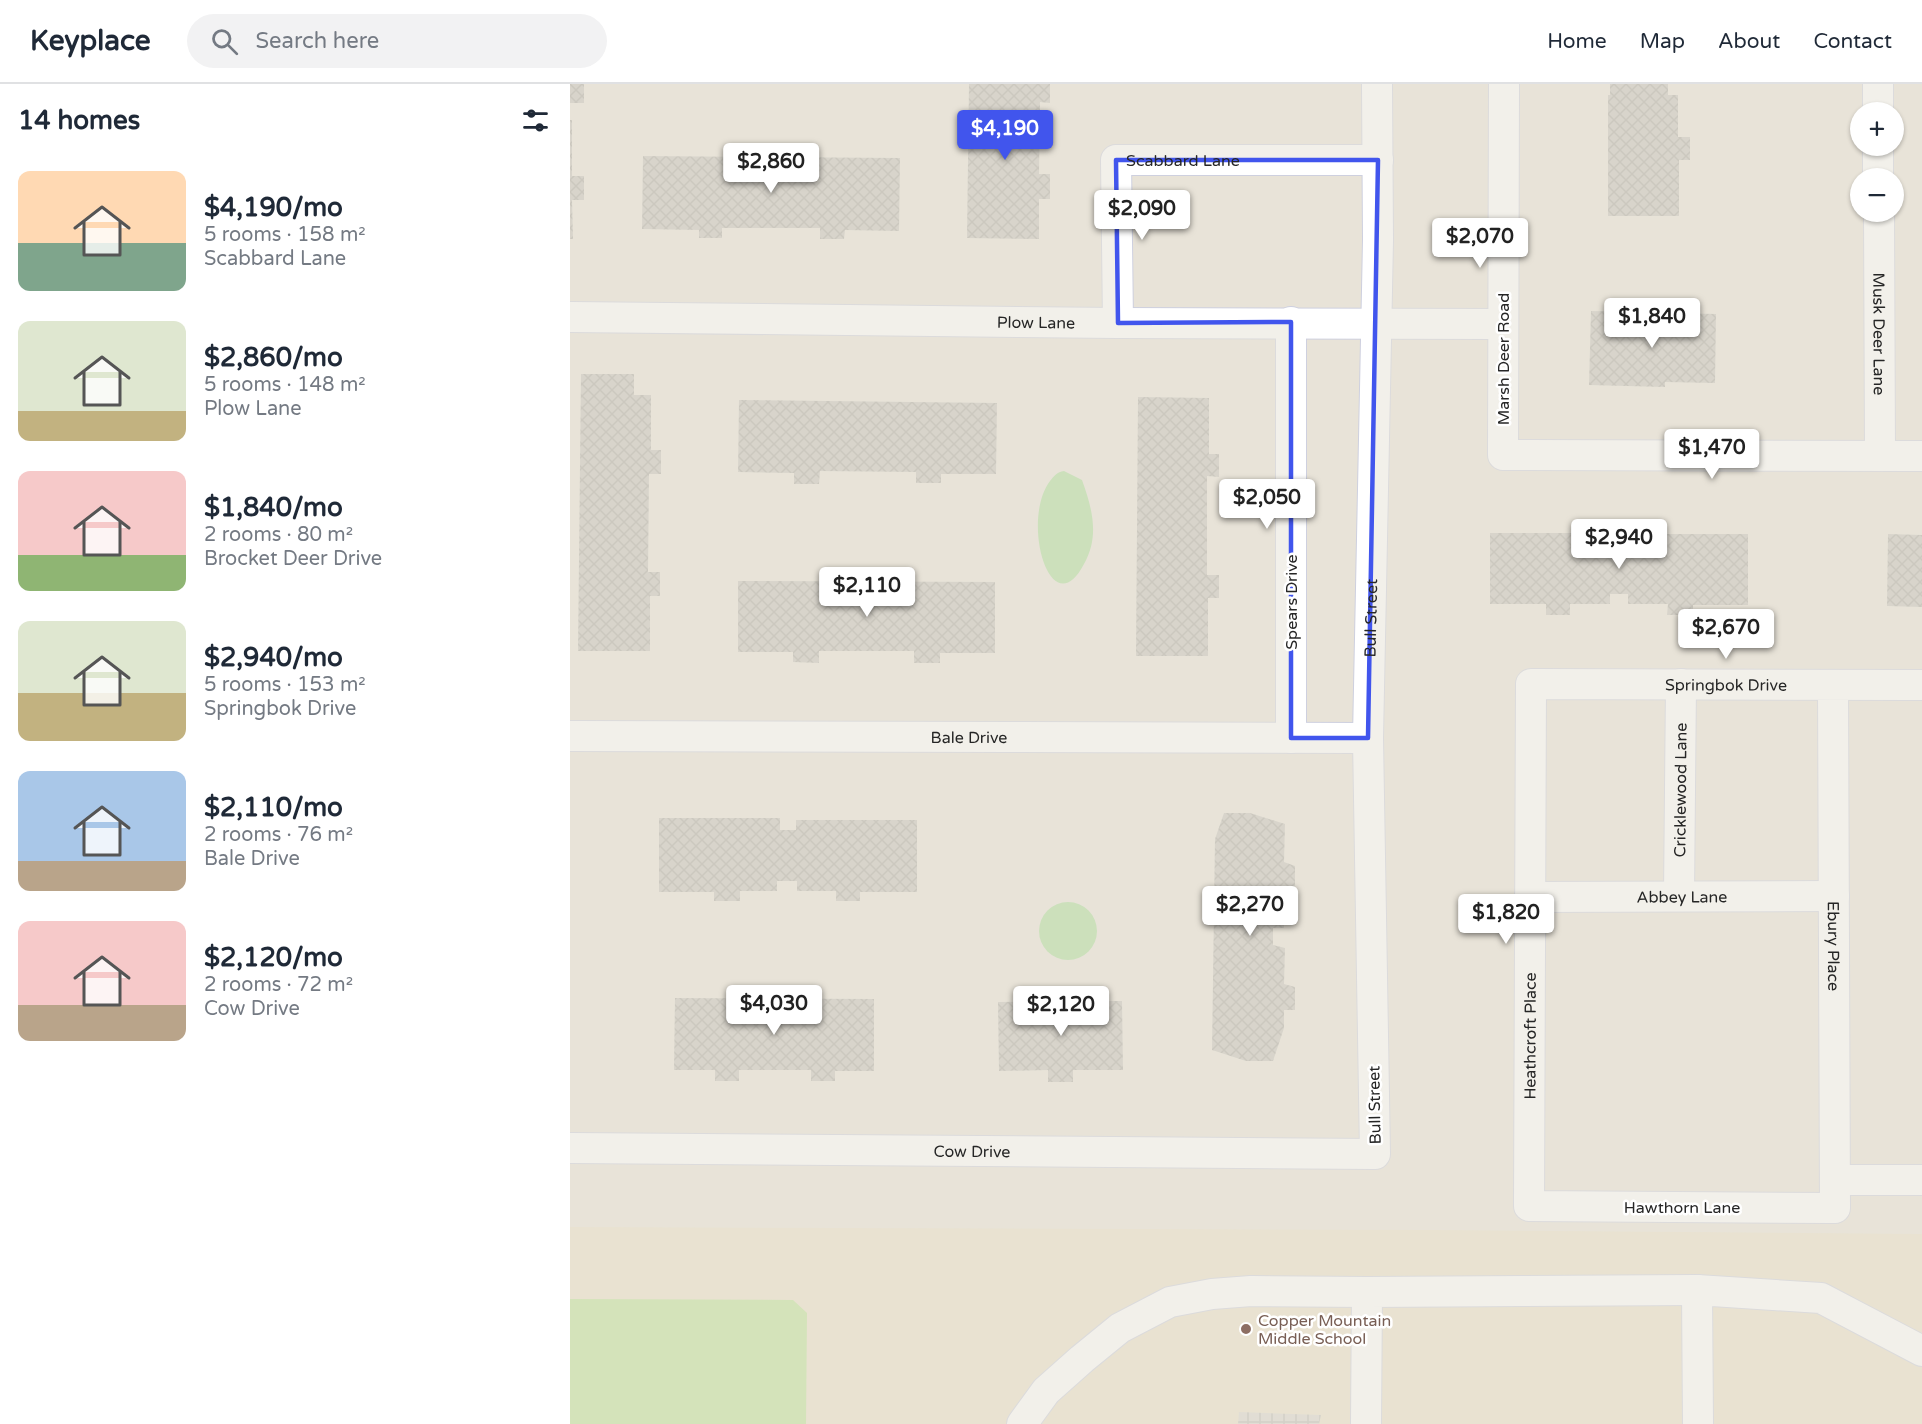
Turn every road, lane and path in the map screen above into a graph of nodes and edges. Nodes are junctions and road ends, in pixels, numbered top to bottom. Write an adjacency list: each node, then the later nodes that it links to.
1 (1377, 84): 5 (street, Bull Street)
2 (1504, 84): 11 (street, Marsh Deer Road)
3 (1878, 84): 4 (street)
4 (1878, 102)
5 (1378, 159): 9 (street, Scabbard Lane); 10 (street, Bull Street)
6 (1879, 222): 12 (street, Musk Deer Lane)
7 (570, 317): 9 (street, Plow Lane)
8 (1292, 322): 9 (street, Plow Lane); 10 (street, Plow Lane); 19 (street, Spears Drive)
9 (1118, 323)
10 (1376, 323): 11 (street, Plow Lane); 20 (street, Bull Street)
11 (1503, 324): 12 (street, Marsh Deer Road)
12 (1880, 455): 13 (street)
13 (1922, 456)
14 (1531, 684): 15 (street, Springbok Drive); 23 (street, Heathcroft Place)
15 (1681, 684): 16 (street, Springbok Drive); 21 (street, Cricklewood Lane)
16 (1833, 685): 17 (street, Springbok Drive); 22 (street, Ebury Place)
17 (1922, 685)
18 (570, 736): 19 (street, Bale Drive)
19 (1292, 738): 20 (street, Bale Drive)
20 (1368, 738): 25 (street, Bull Street)
21 (1679, 896): 22 (street, Abbey Lane); 23 (street, Abbey Lane)
22 (1834, 896): 27 (street, Ebury Place)
23 (1530, 897): 28 (street, Heathcroft Place)
24 (570, 1148): 25 (street, Cow Drive)
25 (1375, 1154)
26 (1922, 1180): 27 (street, Hawthorn Lane)
27 (1835, 1194): 28 (street, Hawthorn Lane)
28 (1529, 1206)
29 (1697, 1290): 30 (street); 31 (street); 34 (street)
30 (1367, 1292): 32 (street); 33 (street)
31 (1922, 1351)
32 (1022, 1424)
33 (1366, 1424)
34 (1698, 1424)

